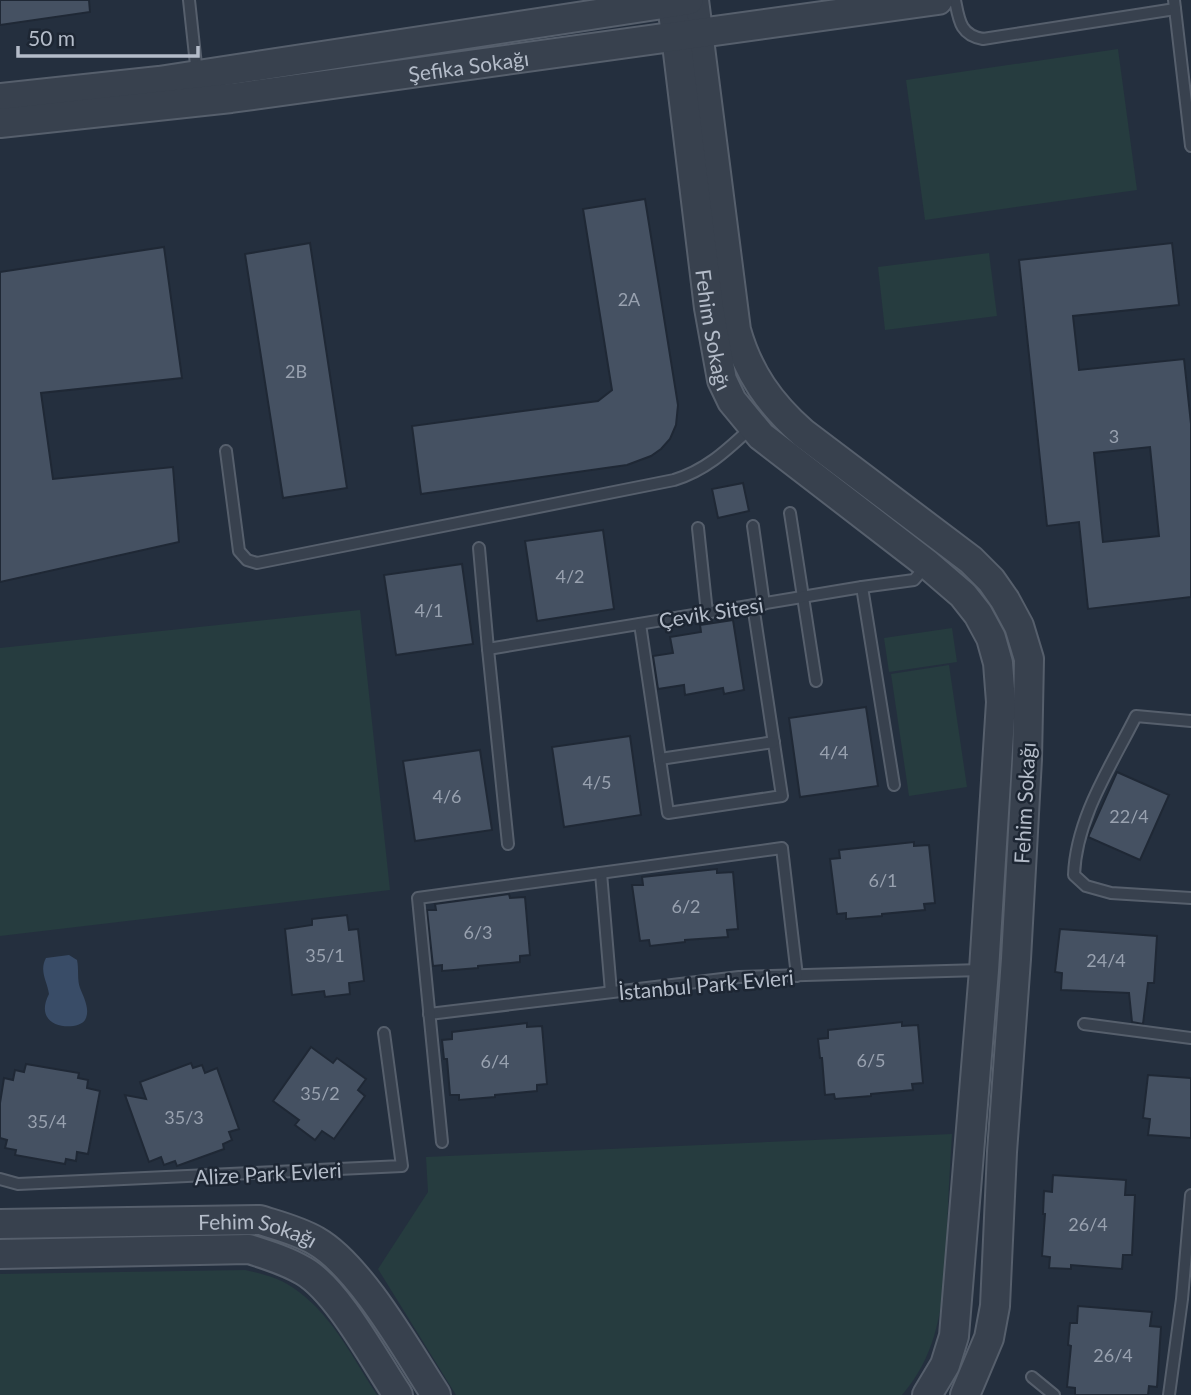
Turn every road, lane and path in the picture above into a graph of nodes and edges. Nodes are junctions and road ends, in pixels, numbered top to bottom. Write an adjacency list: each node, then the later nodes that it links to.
1 (188, 0): 7 (lane)
2 (939, 0): 6 (street, Şefika Sokağı)
3 (955, 0): 5 (lane)
4 (686, 1): 6 (street, Fehim Sokağı); 7 (street, Şefika Sokağı)
5 (1174, 5): 9 (lane)
6 (687, 34): 7 (street, Şefika Sokağı); 12 (street, Fehim Sokağı); 17 (street, Fehim Sokağı)
7 (197, 89): 8 (street, Şefika Sokağı); 10 (street, Şefika Sokağı)
8 (0, 98)
9 (1189, 104): 11 (lane)
10 (0, 123)
11 (1191, 146)
12 (753, 426): 13 (lane); 19 (street, Fehim Sokağı)
13 (226, 451)
14 (790, 513): 21 (lane)
15 (753, 526): 22 (lane)
16 (698, 528): 23 (lane)
17 (944, 540): 19 (street); 35 (street, Fehim Sokağı)
18 (479, 548): 25 (lane)
19 (928, 564): 20 (lane, Çevik Sitesi); 34 (street, Fehim Sokağı)
20 (862, 587): 21 (lane, Çevik Sitesi); 30 (lane)
21 (804, 597): 22 (lane, Çevik Sitesi); 26 (lane)
22 (759, 604): 23 (lane, Çevik Sitesi); 28 (lane)
23 (707, 612): 24 (lane, Çevik Sitesi)
24 (640, 624): 25 (lane, Çevik Sitesi); 29 (lane)
25 (488, 649): 31 (lane)
26 (816, 681)
27 (1191, 721): 33 (lane)
28 (774, 742): 29 (lane); 29 (lane)
29 (660, 759)
30 (894, 785)
31 (508, 844)
32 (601, 873): 36 (lane); 37 (lane); 38 (lane)
33 (1191, 898)
34 (984, 970): 35 (street); 36 (lane, İstanbul Park Evleri); 50 (street, Fehim Sokağı)
35 (1015, 970): 51 (street, Fehim Sokağı)
36 (797, 976): 37 (lane, İstanbul Park Evleri)
37 (611, 992): 38 (lane, İstanbul Park Evleri)
38 (429, 1014): 42 (lane)
39 (1084, 1024): 41 (lane)
40 (384, 1033): 43 (lane, Alize Park Evleri)
41 (1190, 1034)
42 (442, 1142)
43 (0, 1179)
44 (1191, 1195): 53 (lane)
45 (0, 1224): 49 (street, Fehim Sokağı)
46 (0, 1254): 48 (street, Fehim Sokağı)
47 (1032, 1377): 52 (lane)
48 (398, 1395)
49 (436, 1395)
50 (927, 1395)
51 (965, 1395)
52 (1054, 1395)
53 (1169, 1395)

